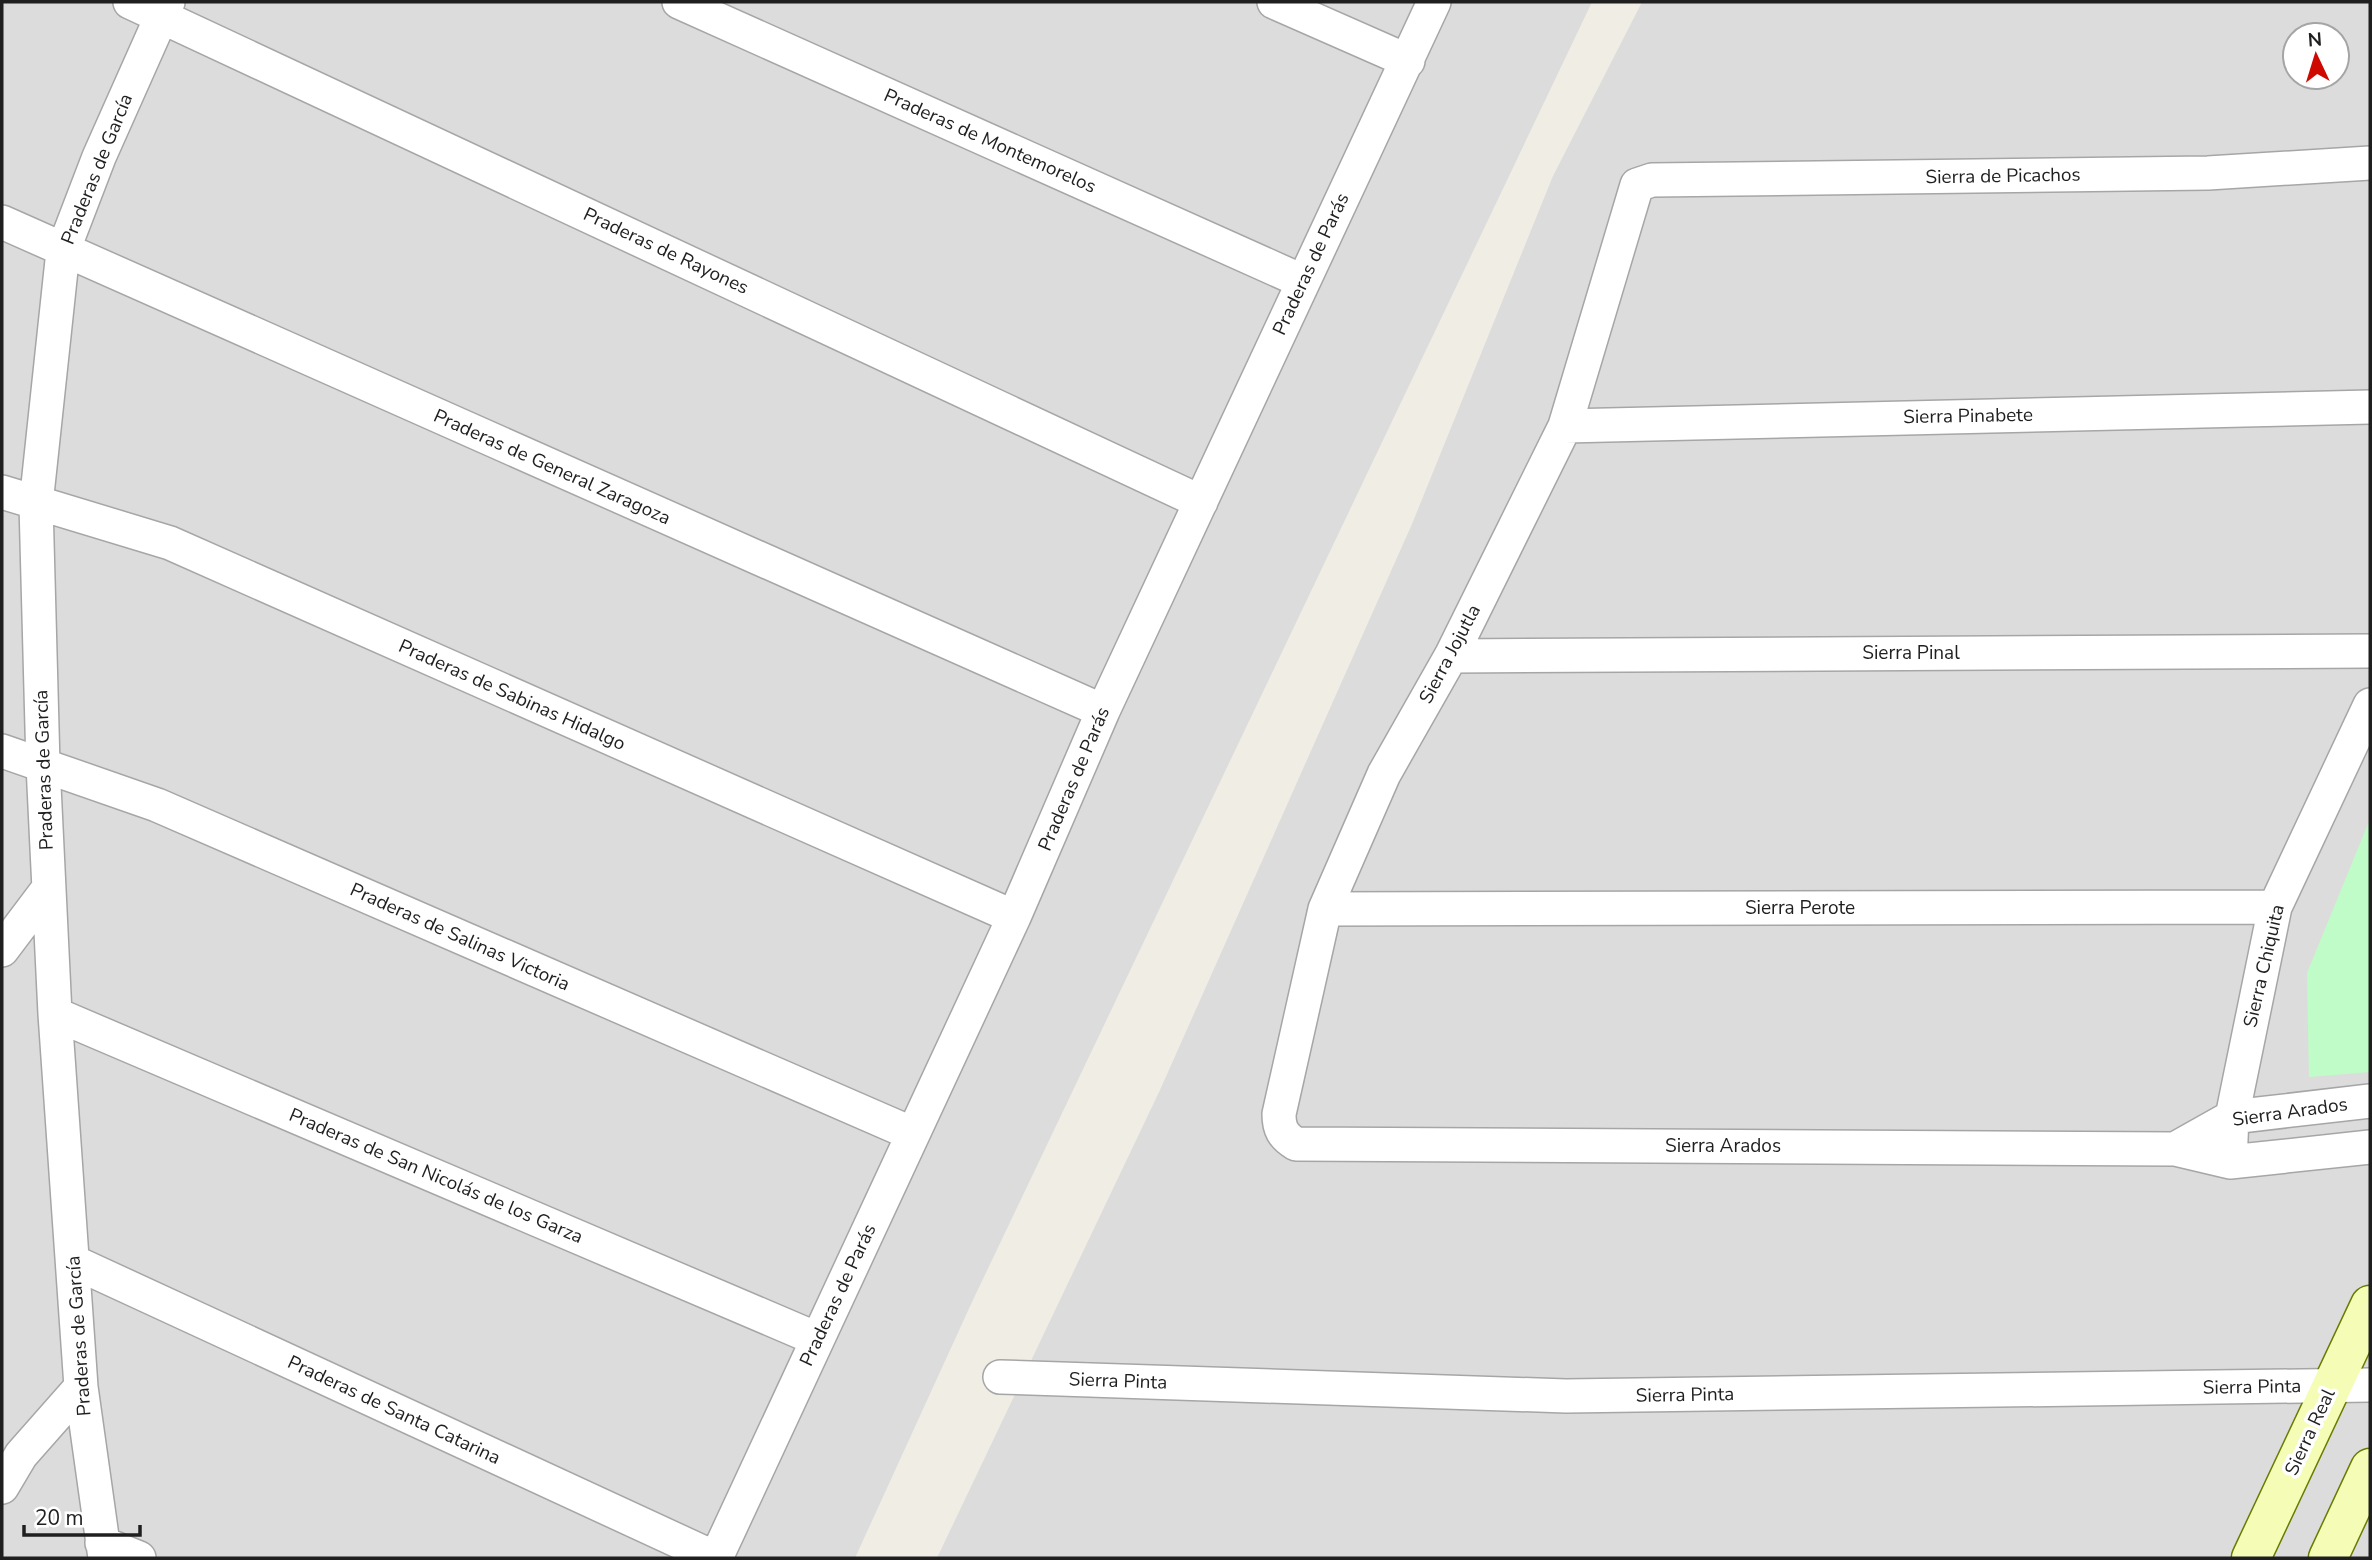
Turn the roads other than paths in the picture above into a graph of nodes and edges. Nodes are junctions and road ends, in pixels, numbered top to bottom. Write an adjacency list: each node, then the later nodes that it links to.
1 (130, 2): 5 (street, Praderas de Rayones)
2 (679, 2): 11 (street, Praderas de Montemorelos)
3 (1274, 2): 6 (street)
4 (1434, 2): 6 (street, Praderas de Parás)
5 (165, 9): 10 (street, Praderas de García); 15 (street, Praderas de Rayones)
6 (1408, 61): 11 (street, Praderas de Parás)
7 (2370, 163): 8 (street, Sierra de Picachos)
8 (1637, 185): 13 (street, Sierra Jojutla)
9 (2, 222): 10 (street, Praderas de General Zaragoza)
10 (64, 251): 16 (street, Praderas de García); 20 (street, Praderas de General Zaragoza)
11 (1302, 281): 15 (street, Praderas de Parás)
12 (2370, 407): 13 (street, Sierra Pinabete)
13 (1565, 426): 18 (street, Sierra Jojutla)
14 (2, 492): 16 (street, Praderas de Sabinas Hidalgo)
15 (1201, 502): 20 (street, Praderas de Parás)
16 (36, 504): 22 (street, Praderas de García); 26 (street, Praderas de Sabinas Hidalgo)
17 (2370, 651): 18 (street, Sierra Pinal)
18 (1451, 656): 25 (street, Sierra Jojutla)
19 (2370, 705): 24 (street, Sierra Chiquita)
20 (1103, 711): 26 (street, Praderas de Parás)
21 (2, 751): 22 (street, Praderas de Salinas Victoria)
22 (43, 765): 23 (street, Praderas de García); 32 (street, Praderas de Salinas Victoria)
23 (48, 889): 27 (street); 28 (street, Praderas de García)
24 (2275, 907): 25 (street, Sierra Perote); 30 (street, Sierra Chiquita)
25 (1325, 909): 31 (street, Sierra Jojutla)
26 (1014, 917): 32 (street, Praderas de Parás)
27 (2, 950)
28 (55, 1014): 36 (street, Praderas de García); 38 (street, Praderas de San Nicolás de los Garza)
29 (2370, 1101): 30 (street, Sierra Arados)
30 (2232, 1117): 34 (street, Sierra Arados); 35 (street, Sierra Chiquita)
31 (1279, 1126): 34 (street, Sierra Arados)
32 (913, 1134): 38 (street, Praderas de Parás)
33 (2370, 1147): 35 (street, Sierra Arados)
34 (2175, 1149): 35 (street, Sierra Arados)
35 (2230, 1162)
36 (74, 1262): 42 (street, Praderas de García); 47 (street, Praderas de Santa Catarina)
37 (2370, 1305): 41 (street, Sierra Real)
38 (817, 1339): 47 (street, Praderas de Parás)
39 (1000, 1377): 41 (street, Sierra Pinta)
40 (2370, 1385): 41 (street, Sierra Pinta)
41 (2332, 1386): 48 (street, Sierra Real)
42 (81, 1387): 44 (street); 45 (street, Praderas de García)
43 (2370, 1468): 49 (street)
44 (2, 1487)
45 (104, 1550): 46 (street)
46 (139, 1558)
47 (715, 1558)
48 (2251, 1558)
49 (2328, 1558)

